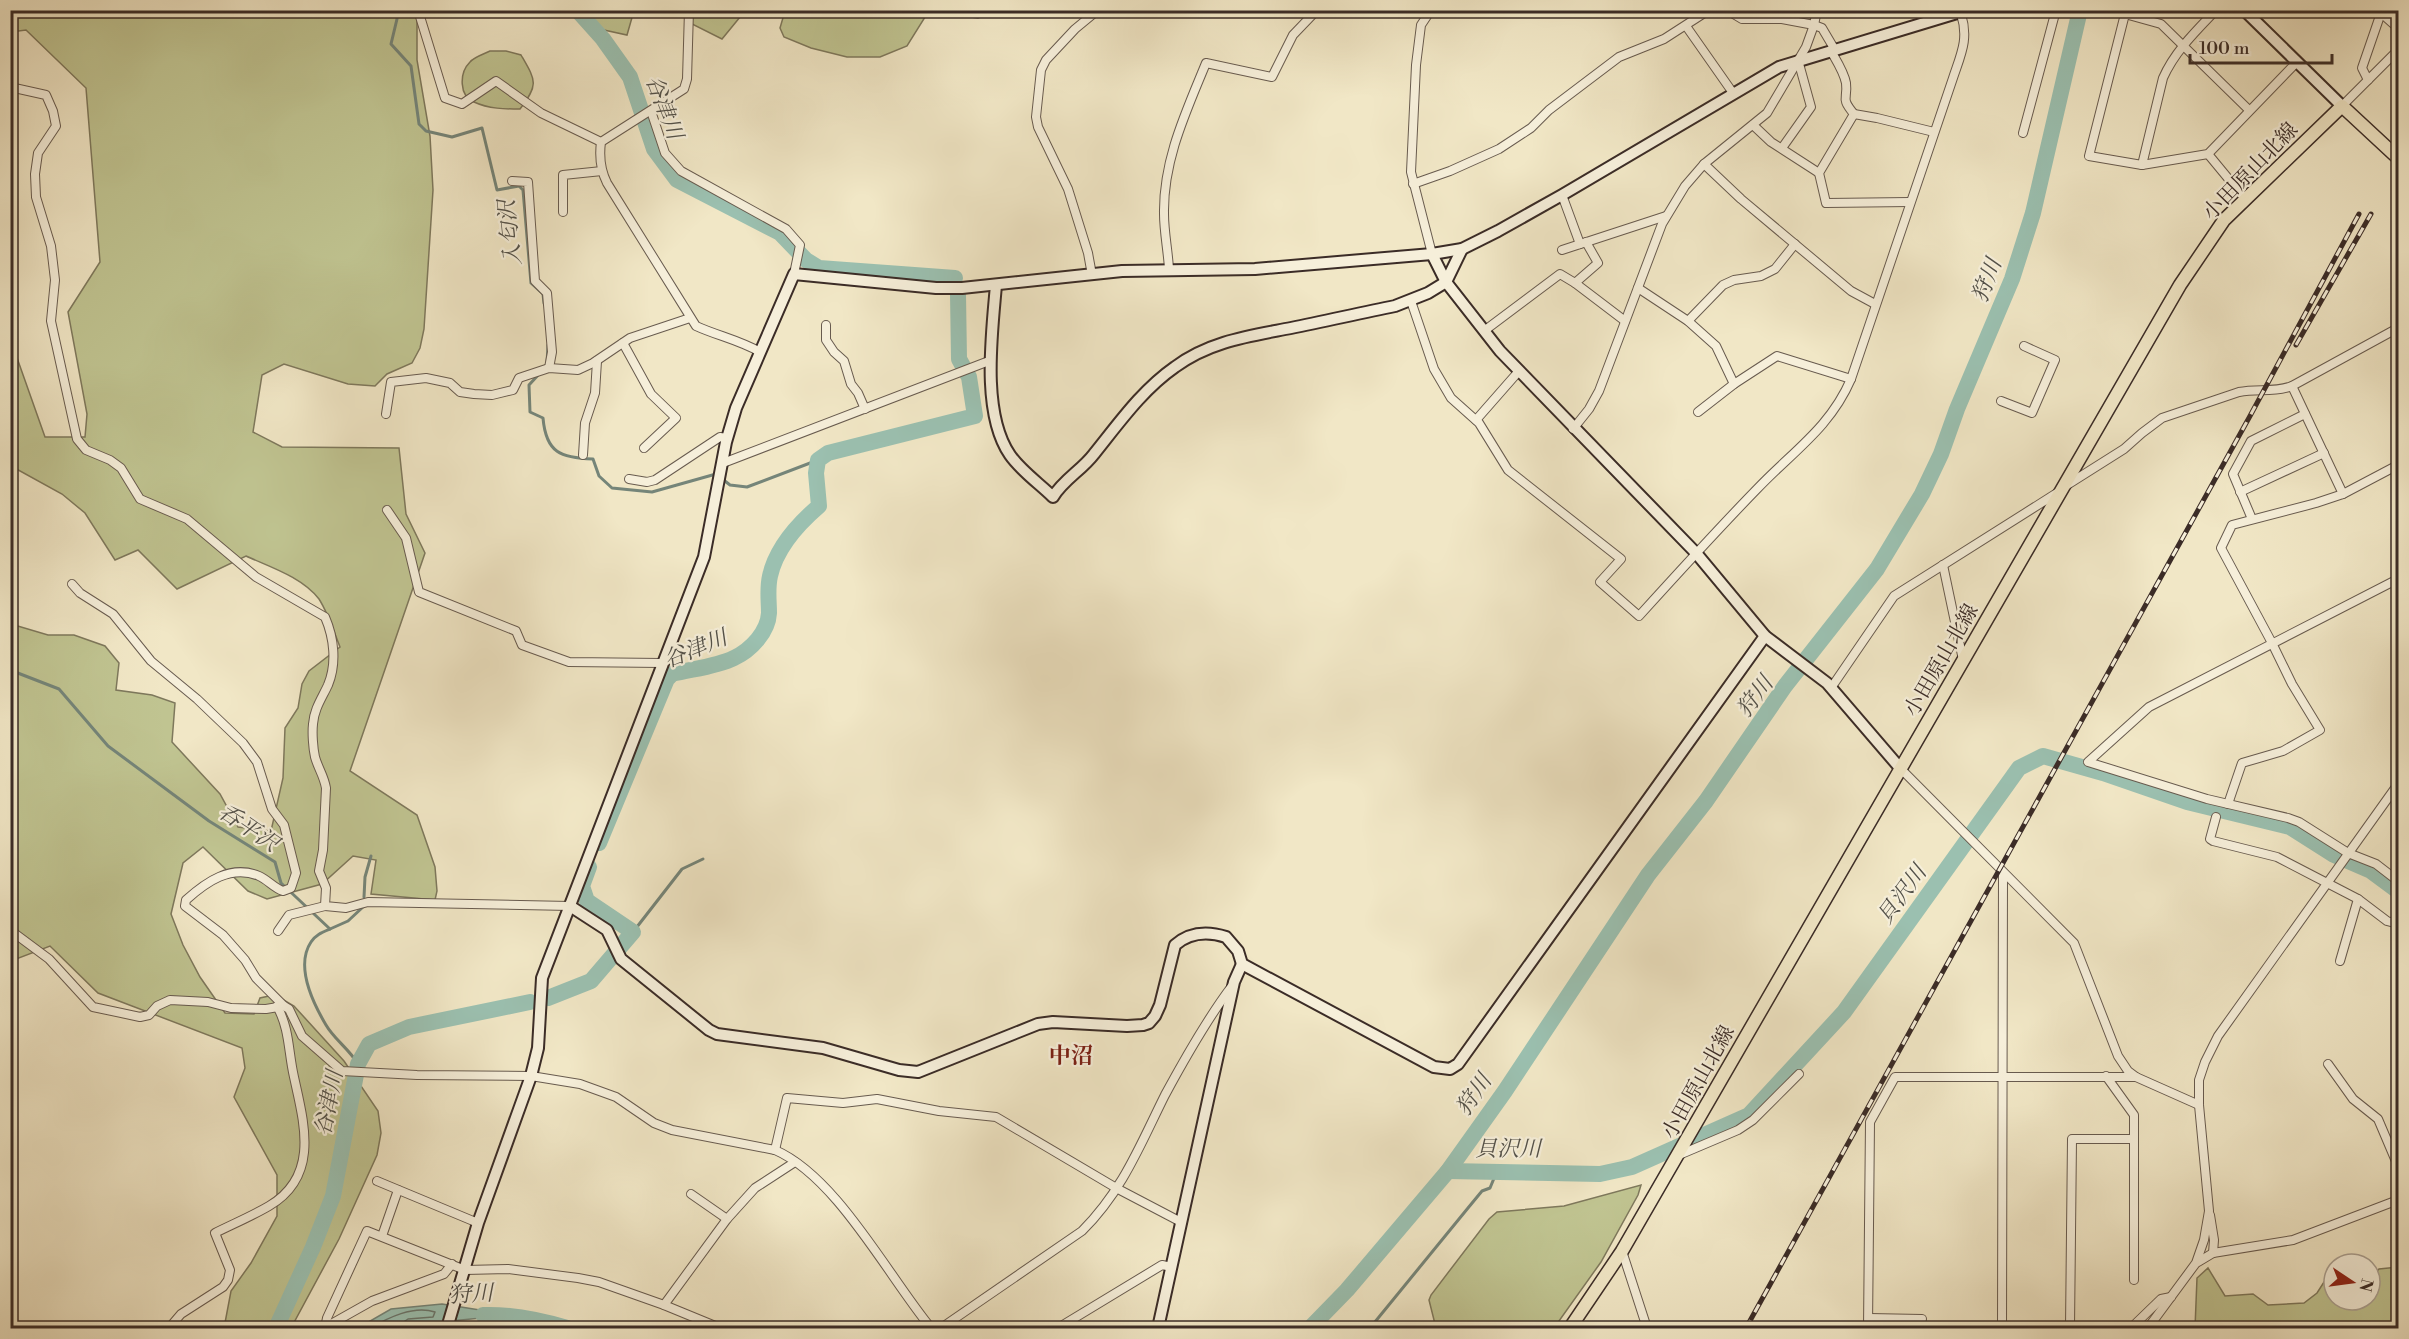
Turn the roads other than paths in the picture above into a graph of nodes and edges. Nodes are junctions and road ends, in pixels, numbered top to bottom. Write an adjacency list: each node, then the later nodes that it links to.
1 (418, 10): 33 (street)
2 (689, 10): 28 (street)
3 (1098, 10): 55 (street)
4 (1317, 10): 53 (street)
5 (1431, 10): 42 (street)
6 (1709, 10): 16 (street)
7 (1727, 10): 15 (street)
8 (1817, 10): 15 (street)
9 (2056, 10): 32 (street)
10 (2216, 10): 18 (street)
11 (2244, 10): 22 (street)
12 (1964, 12): 19 (street); 31 (street)
13 (2382, 12): 17 (street); 23 (street)
14 (2125, 13): 18 (street); 38 (street)
15 (1814, 25): 19 (street); 21 (street)
16 (1686, 26): 25 (street); 42 (street)
17 (2398, 28)
18 (2183, 45): 27 (street); 38 (street)
19 (1833, 50): 21 (street); 29 (street)
20 (2398, 50): 23 (street)
21 (1798, 60): 25 (street); 30 (street); 34 (street)
22 (2297, 62): 26 (street); 27 (street)
23 (2368, 80): 26 (street)
24 (10, 87): 115 (street)
25 (1733, 93): 43 (street)
26 (2342, 106): 36 (main road); 44 (main road, 小田原山北線)
27 (2249, 110): 35 (street)
28 (651, 111): 33 (street); 54 (street)
29 (1854, 114): 31 (street); 40 (street)
30 (1753, 125): 34 (street); 37 (street)
31 (1934, 132): 45 (street)
32 (2023, 133)
33 (601, 142): 39 (street)
34 (1782, 148): 40 (street)
35 (2208, 154): 38 (street); 44 (street)
36 (2398, 158)
37 (1704, 164): 47 (street); 49 (street)
38 (2142, 165)
39 (602, 171): 46 (street); 62 (street)
40 (1819, 173): 45 (street)
41 (512, 181): 73 (street)
42 (1413, 184): 52 (street)
43 (1562, 195): 48 (street); 50 (street)
44 (2246, 200): 92 (main road, 小田原山北線)
45 (1910, 202): 61 (street)
46 (563, 212)
47 (1666, 216): 48 (street); 59 (street)
48 (1583, 243): 51 (street); 57 (street)
49 (1795, 244): 61 (street); 64 (street)
50 (1462, 249): 52 (street); 56 (street)
51 (1562, 250)
52 (1432, 254): 53 (street); 56 (street)
53 (1169, 269): 55 (street)
54 (794, 274): 58 (street); 70 (street)
55 (1092, 275): 58 (street)
56 (1446, 282): 60 (street); 67 (street)
57 (1575, 283): 63 (street); 67 (street)
58 (996, 285): 72 (street)
59 (1638, 288): 63 (street); 64 (street)
60 (1411, 301): 72 (street); 83 (street)
61 (1875, 303): 75 (street)
62 (690, 318): 68 (street); 70 (street)
63 (1625, 321): 84 (street)
64 (1688, 321): 76 (street)
65 (826, 325): 79 (street)
66 (2398, 328): 77 (street)
67 (1484, 331): 74 (street)
68 (623, 343): 71 (street); 86 (street)
69 (2024, 346): 78 (street)
70 (759, 352): 85 (street)
71 (597, 361): 73 (street); 88 (street)
72 (989, 361): 79 (street)
73 (549, 368): 81 (street)
74 (1519, 371): 83 (street); 84 (street)
75 (1851, 379): 76 (street); 97 (street)
76 (1734, 384): 80 (street)
77 (2292, 386): 82 (street); 92 (street)
78 (2001, 401)
79 (865, 409): 89 (street)
80 (1698, 412)
81 (386, 414)
82 (2305, 414): 87 (street); 93 (street)
83 (1476, 420): 97 (street)
84 (1573, 429): 97 (street)
85 (727, 438): 89 (street); 91 (street)
86 (644, 448)
87 (2324, 453): 93 (street); 94 (street)
88 (584, 454)
89 (723, 463): 104 (street)
90 (2398, 465): 94 (street)
91 (629, 479)
92 (2064, 487): 98 (street); 103 (main road, 小田原山北線)
93 (2240, 492): 96 (street)
94 (2343, 494): 96 (street)
95 (387, 510): 104 (street)
96 (2252, 519): 102 (street)
97 (1696, 554): 101 (street)
98 (1943, 565): 103 (street); 105 (street)
99 (2398, 579): 102 (street)
100 (72, 584): 123 (street)
101 (1767, 638): 105 (street); 121 (street)
102 (2272, 643): 108 (street); 108 (street)
103 (1963, 661): 106 (main road, 小田原山北線)
104 (662, 663): 116 (street)
105 (1829, 685): 106 (street)
106 (1900, 768): 111 (street); 133 (main road, 小田原山北線)
107 (2398, 784): 110 (street)
108 (2228, 804): 110 (street)
109 (2216, 817): 113 (street)
110 (2348, 853): 112 (street); 113 (street)
111 (2003, 874): 126 (street); 129 (street)
112 (2398, 881)
113 (2328, 884): 114 (street); 130 (street)
114 (2358, 899): 117 (street); 120 (street)
115 (325, 906): 116 (street); 119 (street)
116 (570, 906): 121 (street); 127 (street)
117 (2398, 924)
118 (10, 930): 123 (street)
119 (278, 931)
120 (2340, 961)
121 (1242, 964): 122 (street)
122 (1234, 982): 137 (street); 143 (street)
123 (281, 1006): 127 (street); 159 (street)
124 (2328, 1064): 135 (street)
125 (1799, 1074): 133 (street)
126 (2002, 1075): 128 (street); 155 (street); 169 (street)
127 (531, 1076): 132 (street); 144 (street)
128 (2106, 1076): 129 (street); 131 (street)
129 (2136, 1077): 130 (street)
130 (2199, 1105): 141 (street)
131 (2134, 1139): 152 (street); 170 (street)
132 (775, 1150): 134 (street); 137 (street)
133 (1679, 1155): 146 (main road, 小田原山北線)
134 (795, 1162): 142 (street); 162 (street)
135 (2398, 1166)
136 (377, 1181): 138 (street)
137 (1118, 1189): 143 (street); 163 (street)
138 (398, 1190): 144 (street); 145 (street)
139 (692, 1194): 142 (street)
140 (2398, 1200): 147 (street)
141 (2209, 1211): 147 (street); 148 (street)
142 (727, 1219): 154 (street)
143 (1181, 1222): 150 (street)
144 (478, 1223): 151 (street)
145 (382, 1236): 149 (street); 158 (street)
146 (1622, 1251): 166 (main road, 小田原山北線); 167 (street)
147 (2213, 1253): 148 (street)
148 (2196, 1263): 153 (street)
149 (452, 1264): 151 (street); 158 (street)
150 (1172, 1267): 164 (street); 165 (street)
151 (465, 1270): 154 (street); 160 (street)
152 (2134, 1280)
153 (2171, 1297): 171 (street); 172 (street)
154 (664, 1305): 161 (street)
155 (1869, 1318): 156 (street); 168 (street)
156 (1922, 1319)
157 (2398, 1326): 173 (street)
158 (324, 1328)
159 (169, 1329)
160 (447, 1329)
161 (720, 1329)
162 (931, 1329)
163 (941, 1329)
164 (1058, 1329)
165 (1158, 1329)
166 (1570, 1329)
167 (1647, 1329)
168 (1868, 1329)
169 (2002, 1329)
170 (2070, 1329)
171 (2131, 1329)
172 (2148, 1329)
173 (2392, 1329)

